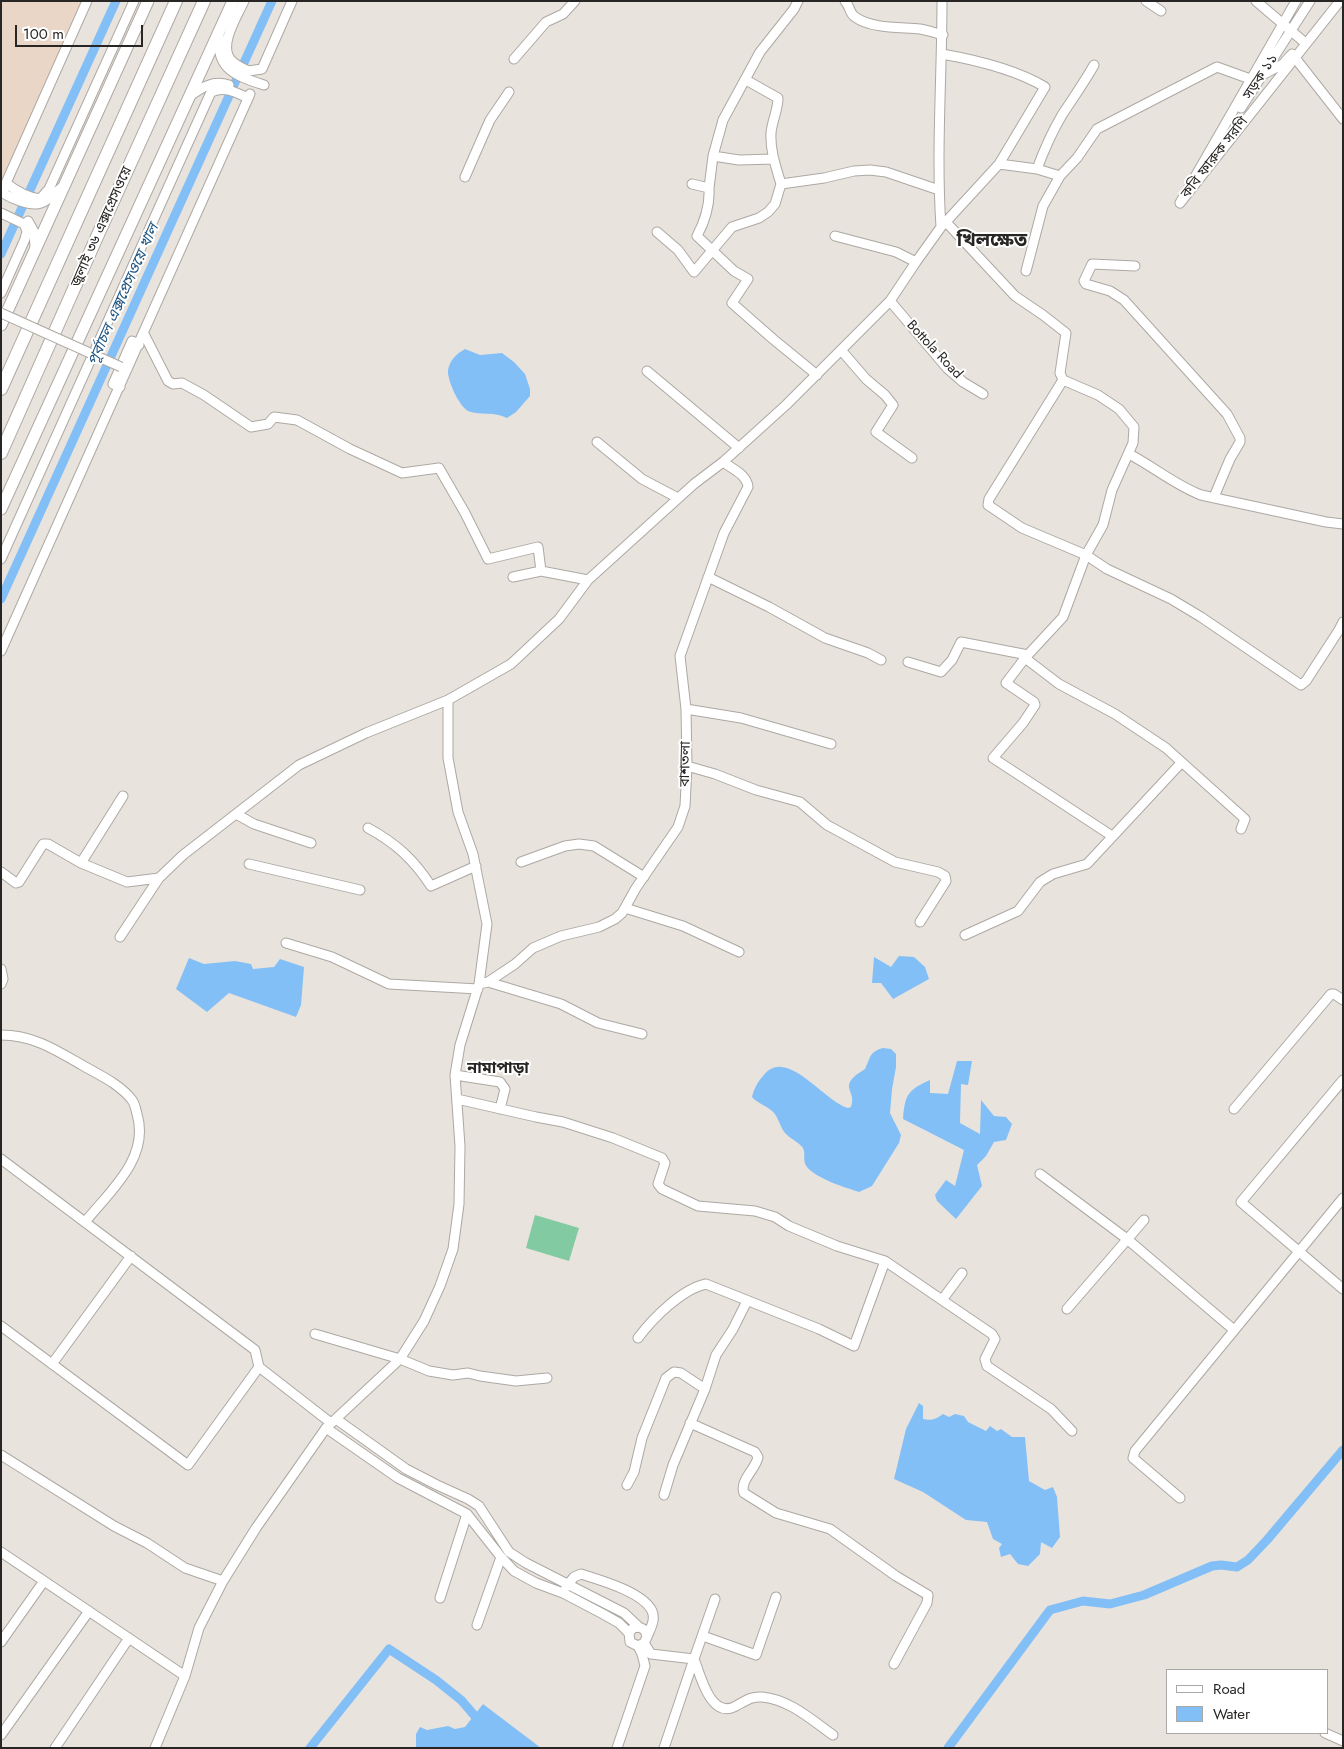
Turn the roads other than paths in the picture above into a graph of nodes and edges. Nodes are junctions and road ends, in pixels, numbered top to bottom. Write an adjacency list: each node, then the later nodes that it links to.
1 (87, 1): 44 (street)
2 (134, 1): 45 (street)
3 (148, 1): 41 (main road)
4 (176, 1): 69 (highway, জুলাই ৩৬ এক্সপ্রেসওয়ে)
5 (204, 1): 73 (highway, জুলাই ৩৬ এক্সপ্রেসওয়ে)
6 (233, 1): 20 (main road)
7 (244, 1): 8 (street)
8 (292, 1)
9 (575, 1): 25 (street)
10 (798, 1): 27 (street)
11 (845, 1): 21 (street)
12 (942, 1): 21 (street)
13 (1146, 1): 19 (street)
14 (1256, 1): 22 (street)
15 (1296, 1): 46 (street, কবি ফারুক সরণি)
16 (1310, 1): 46 (street, সড়ক ১১)
17 (1340, 1): 46 (street, কবি ফারুক সরণি)
18 (1343, 6): 22 (street)
19 (1161, 11)
20 (219, 30): 28 (street); 31 (main road)
21 (943, 35): 23 (street)
22 (1303, 41): 24 (street)
23 (942, 54): 35 (street); 43 (street)
24 (1292, 54): 32 (street); 37 (street)
25 (514, 59)
26 (1094, 65): 36 (street)
27 (746, 80): 33 (street); 34 (street)
28 (264, 85)
29 (209, 89): 31 (street); 61 (street); 82 (street)
30 (509, 92): 38 (street)
31 (189, 97): 79 (main road)
32 (1343, 119)
33 (713, 156): 34 (street); 42 (street)
34 (774, 159): 40 (street)
35 (999, 164): 36 (street); 49 (street)
36 (1037, 169): 37 (street)
37 (1060, 176): 56 (street)
38 (465, 177)
39 (692, 184): 42 (street)
40 (782, 184): 43 (street); 53 (street)
41 (64, 185): 45 (street); 52 (main road)
42 (709, 188): 53 (street)
43 (938, 190): 49 (street)
44 (6, 193): 45 (street)
45 (37, 201)
46 (1180, 203)
47 (3, 210): 48 (street)
48 (26, 222): 52 (street); 57 (street)
49 (943, 225): 54 (street); 67 (street)
50 (657, 232): 53 (street)
51 (835, 236): 54 (street)
52 (35, 247): 60 (main road)
53 (714, 251): 66 (street)
54 (916, 262): 58 (street)
55 (1135, 266): 77 (street)
56 (1026, 271)
57 (1, 293)
58 (890, 302): 63 (street); 70 (street, Bottola Road)
59 (1, 313): 64 (street, bridge)
60 (1, 325)
61 (144, 334): 62 (street); 83 (street)
62 (139, 345): 64 (street); 68 (street)
63 (841, 350): 66 (street); 75 (street)
64 (120, 367): 68 (street)
65 (647, 371): 72 (street)
66 (817, 374): 72 (street)
67 (1063, 380): 74 (street); 81 (street)
68 (120, 387): 88 (street)
69 (1, 390)
70 (983, 394)
71 (597, 442): 78 (street)
72 (739, 448): 76 (street)
73 (1, 453)
74 (1129, 454): 77 (street); 81 (street)
75 (912, 458)
76 (723, 462): 78 (street); 84 (street, বাশতলা)
77 (1214, 497): 80 (street)
78 (678, 498): 86 (street)
79 (1, 508)
80 (1343, 524)
81 (1086, 555): 87 (street); 89 (street)
82 (1, 559)
83 (541, 571): 85 (street); 86 (street)
84 (708, 576): 90 (street); 93 (street, বাশতলা)
85 (512, 577)
86 (588, 580): 92 (street)
87 (1343, 622)
88 (1, 651)
89 (1026, 656): 91 (street); 95 (street); 101 (street)
90 (881, 660)
91 (908, 662)
92 (448, 700): 98 (street); 106 (street)
93 (686, 709): 94 (street); 96 (street, বাশতলা)
94 (831, 744)
95 (1182, 762): 100 (street); 101 (street)
96 (687, 766): 108 (street, বাশতলা); 112 (street)
97 (123, 796): 104 (street)
98 (236, 814): 102 (street); 109 (street)
99 (368, 828): 106 (street)
100 (1242, 829)
101 (1112, 836): 113 (street)
102 (310, 843)
103 (521, 862): 108 (street)
104 (81, 863): 107 (street); 109 (street)
105 (249, 864): 110 (street)
106 (476, 866): 119 (street)
107 (1, 872)
108 (644, 877): 111 (street, বাশতলা)
109 (159, 878): 114 (street)
110 (360, 890)
111 (625, 908): 116 (street); 119 (street, বাশতলা)
112 (920, 922)
113 (965, 935)
114 (120, 937)
115 (286, 943): 119 (street)
116 (739, 952)
117 (1, 969): 118 (street)
118 (1, 984)
119 (481, 985): 121 (street); 123 (street)
120 (1343, 1000): 127 (street)
121 (642, 1034)
122 (1, 1035): 132 (street)
123 (455, 1075): 125 (street); 126 (street)
124 (1343, 1080): 134 (street)
125 (457, 1099): 126 (street); 146 (street)
126 (500, 1109): 136 (street)
127 (1234, 1109)
128 (1, 1159): 132 (street)
129 (1040, 1174): 133 (street)
130 (1343, 1198): 134 (street)
131 (1144, 1220): 133 (street)
132 (85, 1222): 135 (street)
133 (1127, 1239): 141 (street); 143 (street)
134 (1298, 1252): 138 (street); 143 (street)
135 (131, 1256): 147 (street); 148 (street)
136 (885, 1261): 139 (street); 140 (street)
137 (962, 1273): 139 (street)
138 (1343, 1289)
139 (942, 1300): 153 (street)
140 (747, 1301): 145 (street); 150 (street)
141 (1067, 1309)
142 (1, 1326): 147 (street)
143 (1234, 1330): 161 (street)
144 (315, 1334): 146 (street)
145 (638, 1338)
146 (400, 1359): 149 (street); 152 (street)
147 (52, 1364): 148 (street)
148 (259, 1367): 152 (street)
149 (546, 1378)
150 (705, 1389): 151 (street); 158 (street)
151 (690, 1423): 159 (street); 183 (street)
152 (331, 1424): 155 (street); 156 (street); 168 (street)
153 (1072, 1431)
154 (1, 1455): 168 (street)
155 (406, 1469): 156 (street); 157 (street)
156 (398, 1478): 160 (street)
157 (437, 1485): 160 (street); 163 (street)
158 (627, 1485)
159 (664, 1495)
160 (432, 1496): 162 (street)
161 (1180, 1498)
162 (467, 1514): 164 (street); 172 (street)
163 (491, 1524): 164 (street); 169 (street)
164 (481, 1532): 166 (street)
165 (1, 1552): 167 (street)
166 (501, 1557): 170 (street); 175 (street)
167 (44, 1581): 174 (street); 180 (street)
168 (223, 1581): 184 (street)
169 (568, 1583): 170 (street); 176 (street); 181 (street)
170 (563, 1593): 177 (street)
171 (776, 1597): 178 (street)
172 (440, 1598)
173 (715, 1599): 178 (street)
174 (89, 1611): 179 (street); 187 (street)
175 (477, 1625)
176 (639, 1627): 177 (street); 181 (street)
177 (629, 1633): 181 (street)
178 (703, 1636): 182 (street)
179 (128, 1638): 184 (street); 189 (street)
180 (1, 1642)
181 (643, 1642): 182 (street); 191 (street)
182 (694, 1659): 186 (street); 192 (street)
183 (894, 1664)
184 (185, 1676): 190 (street)
185 (1326, 1734): 188 (street)
186 (833, 1735)
187 (1, 1736)
188 (1343, 1741)
189 (55, 1748)
190 (156, 1748)
191 (617, 1748)
192 (664, 1748)

